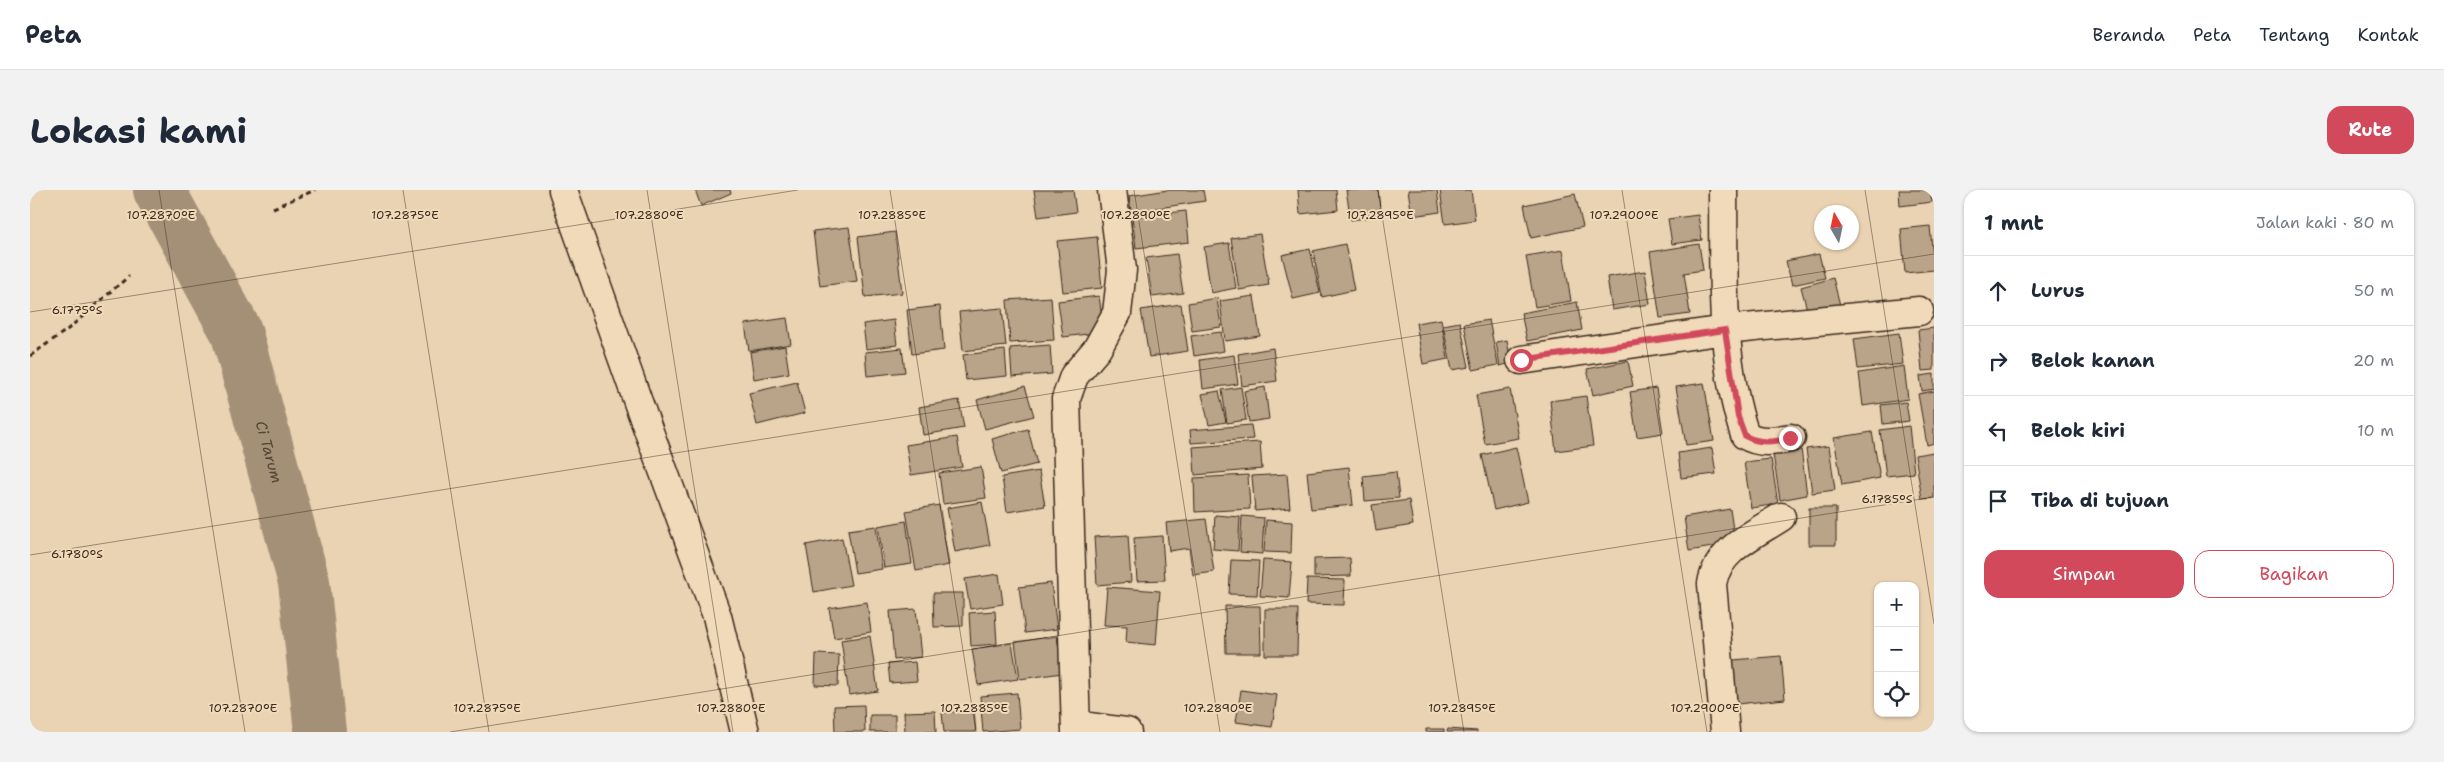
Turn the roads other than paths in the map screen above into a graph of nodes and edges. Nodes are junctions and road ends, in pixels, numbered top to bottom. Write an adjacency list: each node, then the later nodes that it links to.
1 (563, 190): 10 (street)
2 (1112, 190): 9 (street)
3 (1723, 190): 5 (street)
4 (1920, 311): 5 (street)
5 (1725, 330): 6 (street); 7 (street)
6 (1521, 360)
7 (1790, 438)
8 (1781, 517): 12 (street)
9 (1076, 728): 11 (street)
10 (746, 732)
11 (1127, 732)
12 (1725, 732)

